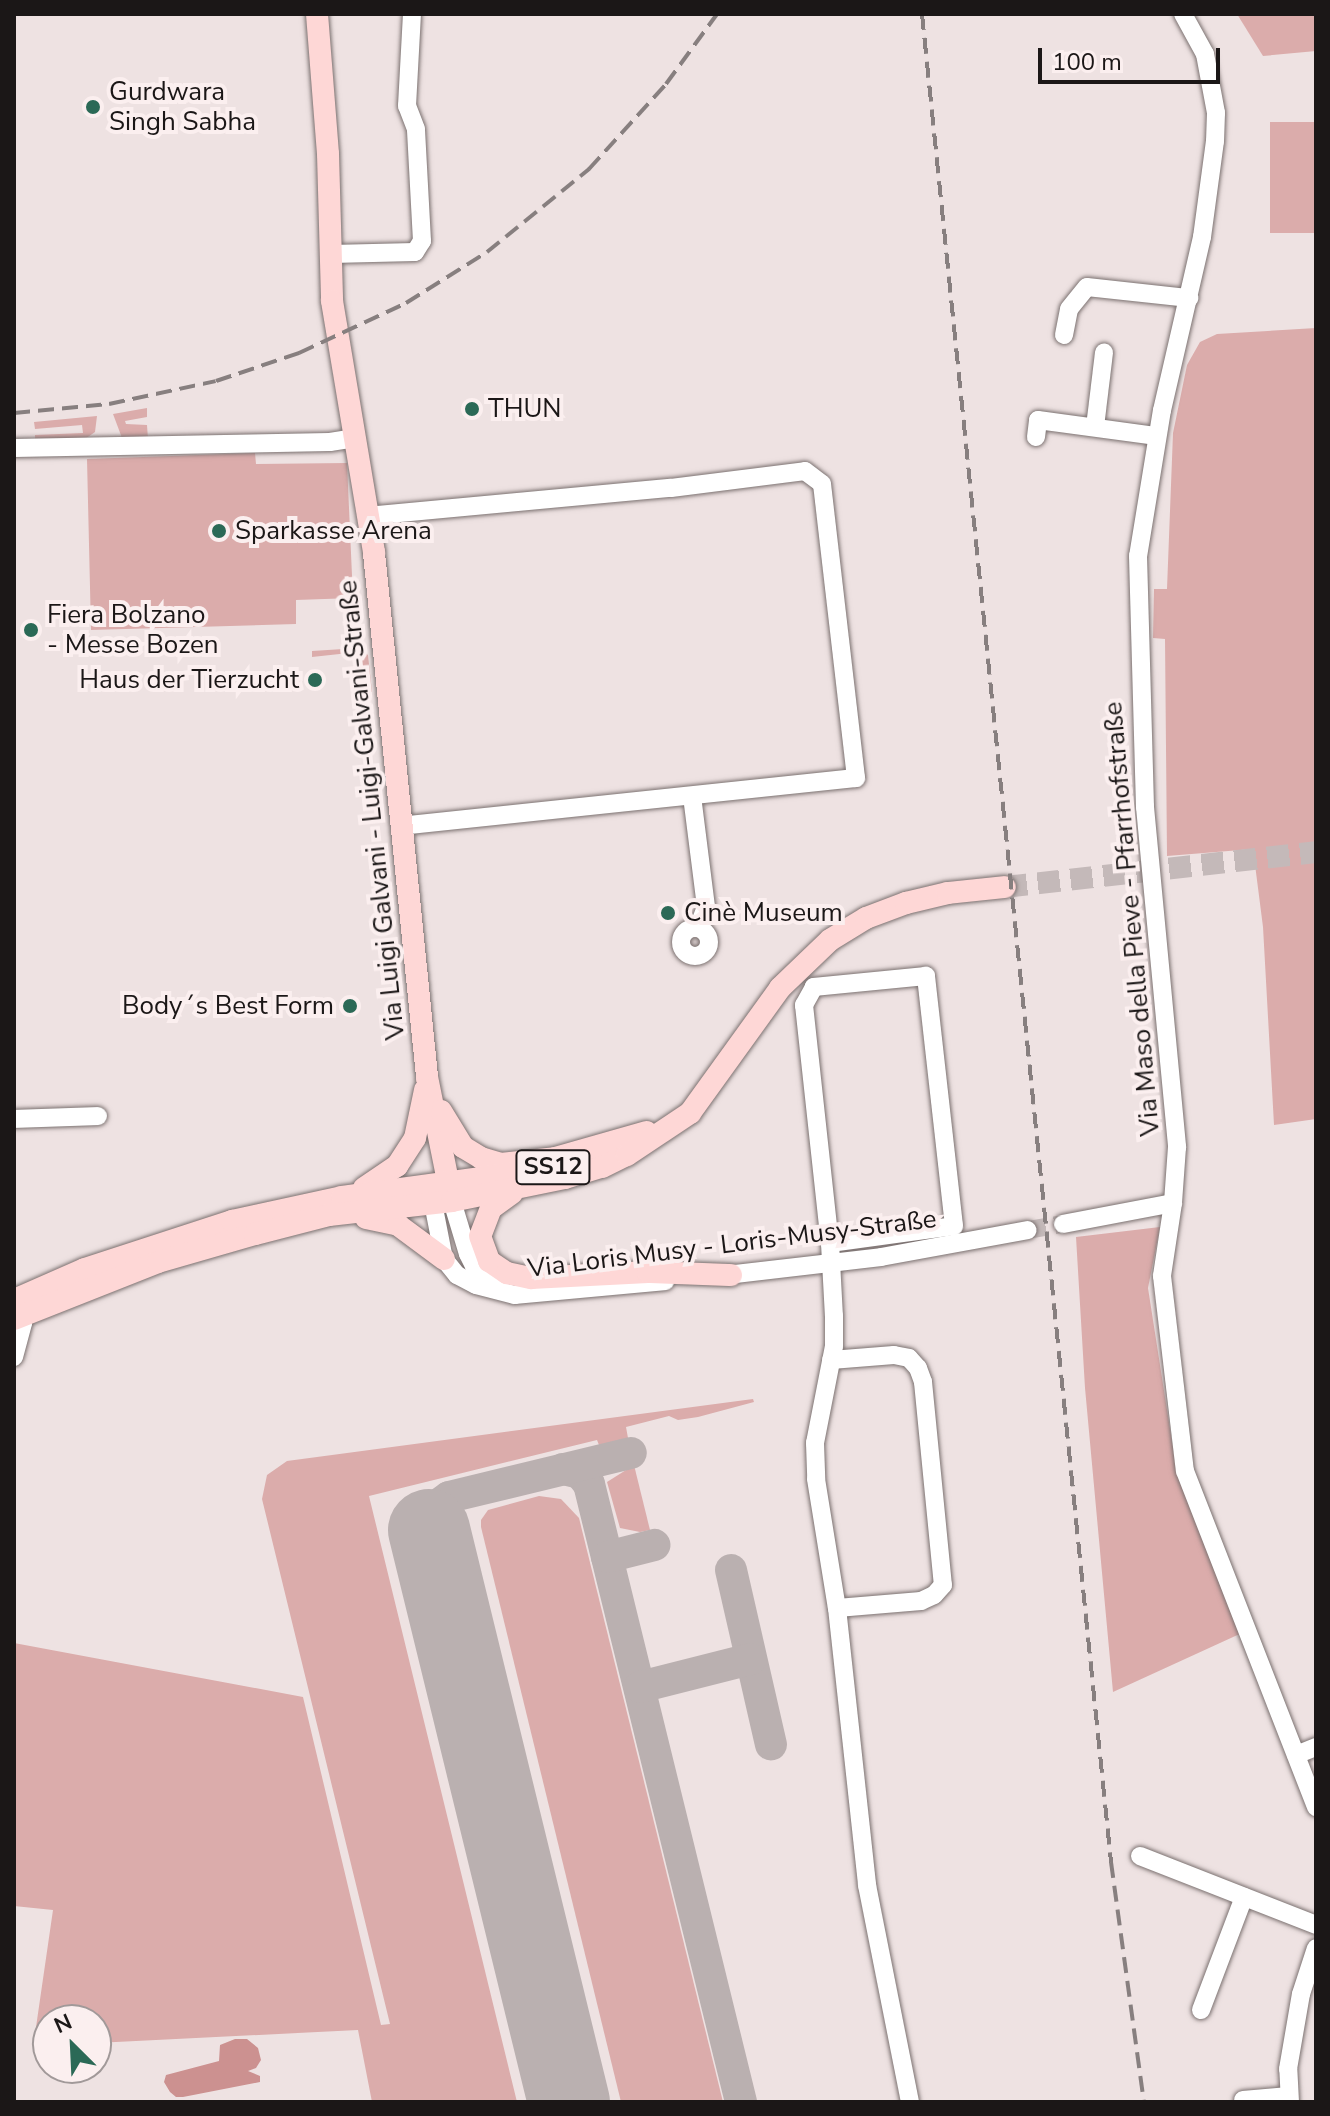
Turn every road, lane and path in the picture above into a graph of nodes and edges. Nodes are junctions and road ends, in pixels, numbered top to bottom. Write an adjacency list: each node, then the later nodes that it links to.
1 (317, 14): 4 (main road, Via Luigi Galvani - Luigi-Galvani-Straße)
2 (412, 14): 4 (street)
3 (1183, 14): 5 (street, Via Maso della Pieve - Pfarrhofstraße)
4 (331, 254): 11 (main road, Via Luigi Galvani - Luigi-Galvani-Straße)
5 (1189, 298): 6 (street); 9 (street, Via Maso della Pieve - Pfarrhofstraße)
6 (1064, 335)
7 (1104, 353): 8 (street)
8 (1095, 427): 9 (street); 10 (street)
9 (1157, 436): 25 (street, Via Maso della Pieve - Pfarrhofstraße)
10 (1036, 437)
11 (354, 438): 12 (street); 13 (main road, Via Luigi Galvani - Luigi-Galvani-Straße)
12 (14, 448)
13 (367, 516): 14 (street); 15 (main road, Via Luigi Galvani - Luigi-Galvani-Straße)
14 (692, 796): 15 (street); 17 (street)
15 (402, 826): 18 (main road, Via Luigi Galvani - Luigi-Galvani-Straße)
16 (1005, 887): 19 (main road, SS12)
17 (698, 928)
18 (427, 1077): 22 (main road); 24 (main road); 26 (main road)
19 (708, 1087): 22 (main road, SS12); 23 (main road, SS12)
20 (98, 1116): 21 (street)
21 (14, 1119)
22 (651, 1131): 24 (main road, SS12)
23 (565, 1178): 24 (main road); 32 (main road)
24 (441, 1190): 26 (main road); 30 (street); 33 (street, Via Loris Musy - Loris-Musy-Straße)
25 (1173, 1203): 27 (street); 39 (street, Via Maso della Pieve - Pfarrhofstraße)
26 (336, 1206): 30 (main road); 34 (main road)
27 (1063, 1224)
28 (1028, 1230): 31 (street, Via Loris Musy - Loris-Musy-Straße)
29 (830, 1243): 29 (street); 31 (street)
30 (444, 1259): 33 (street)
31 (832, 1263): 32 (street, Via Loris Musy - Loris-Musy-Straße); 36 (street)
32 (731, 1275): 33 (street, Via Loris Musy - Loris-Musy-Straße)
33 (499, 1292)
34 (16, 1312): 35 (street)
35 (14, 1357)
36 (831, 1360): 37 (street); 37 (street)
37 (837, 1608): 48 (street)
38 (1316, 1747): 39 (street)
39 (1296, 1755): 40 (street, Via Maso della Pieve - Pfarrhofstraße)
40 (1316, 1807)
41 (1140, 1856): 42 (street)
42 (1244, 1897): 43 (street); 45 (street)
43 (1316, 1925)
44 (1316, 1948): 46 (street)
45 (1201, 2010)
46 (1290, 2099): 47 (street)
47 (1243, 2100)
48 (910, 2102)

